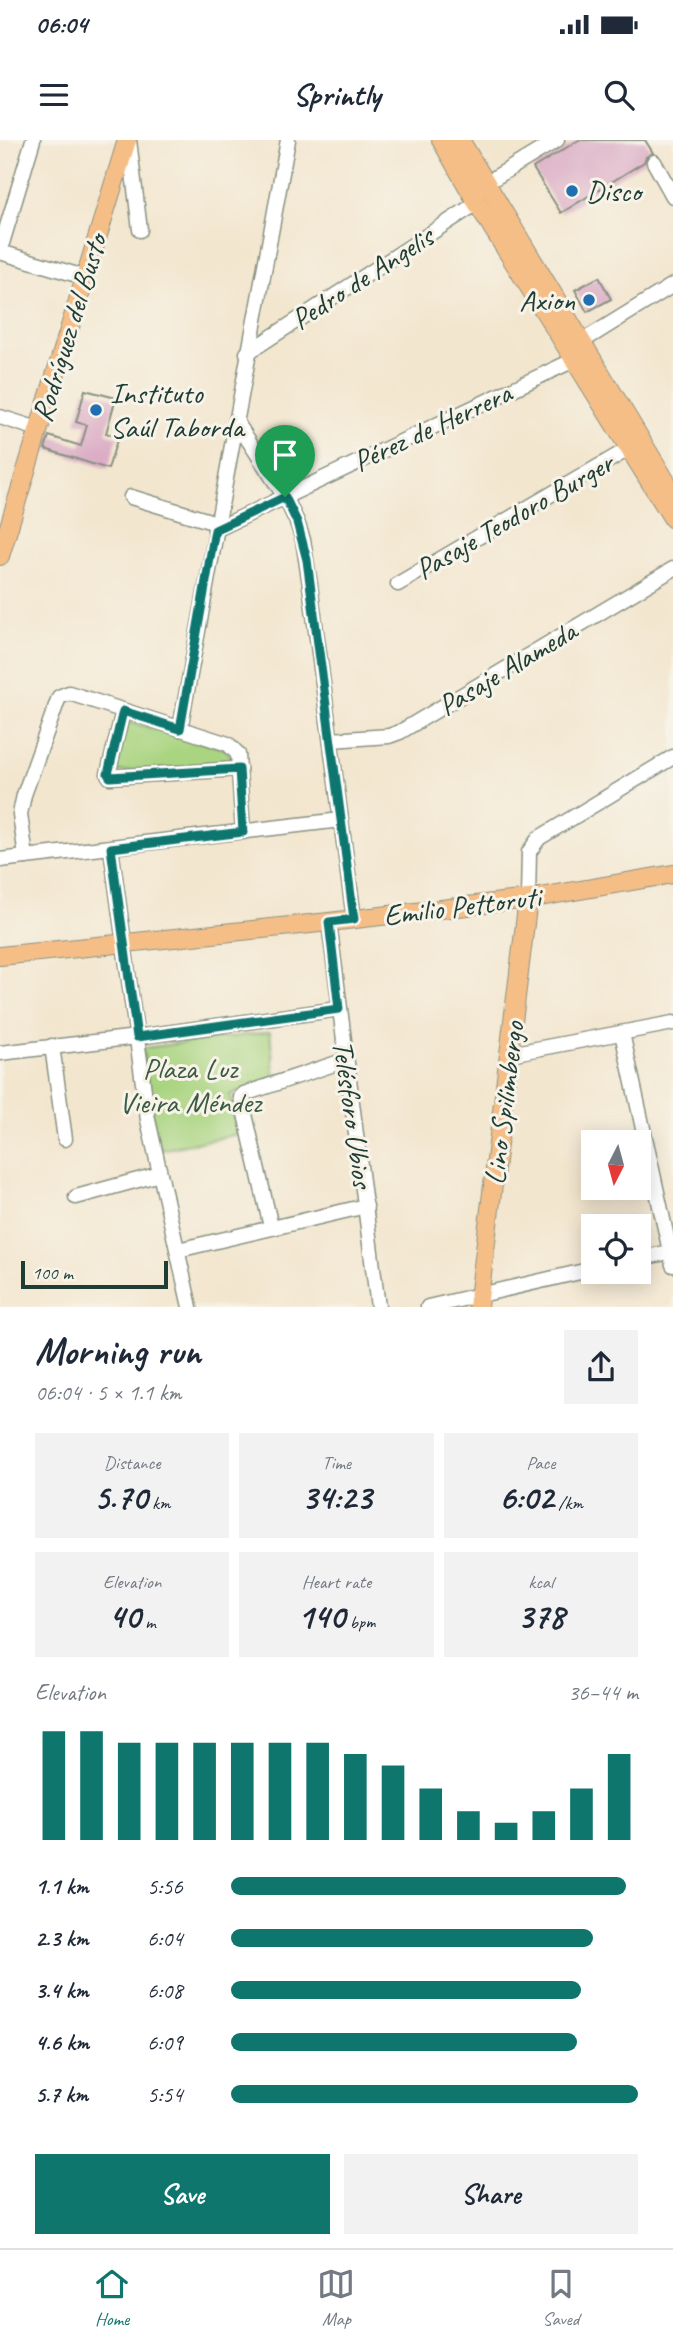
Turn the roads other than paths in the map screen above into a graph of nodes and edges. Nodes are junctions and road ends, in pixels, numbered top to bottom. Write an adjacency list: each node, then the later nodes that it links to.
1 (33, 140): 11 (street)
2 (128, 140): 10 (street); 12 (main road, Rodríguez del Busto)
3 (288, 140): 15 (street)
4 (441, 140): 9 (main road)
5 (460, 140): 9 (main road)
6 (557, 140): 9 (street, Pedro de Angelis)
7 (654, 162): 8 (street)
8 (671, 190)
9 (478, 193): 14 (main road); 15 (street, Pedro de Angelis); 16 (main road)
10 (140, 230)
11 (0, 251): 12 (street)
12 (84, 277): 19 (main road, Rodríguez del Busto)
13 (673, 285): 14 (street)
14 (581, 342): 21 (main road)
15 (247, 353): 18 (street)
16 (574, 360): 20 (main road); 23 (street, Pérez de Herrera)
17 (0, 417): 19 (street)
18 (236, 421): 23 (street); 25 (street)
19 (38, 429): 26 (main road, Rodríguez del Busto)
20 (630, 448): 24 (main road); 28 (street, Pasaje Teodoro Burger)
21 (670, 482)
22 (131, 497): 25 (street)
23 (285, 497): 25 (street, Pérez de Herrera); 31 (street)
24 (673, 519)
25 (216, 527): 30 (street)
26 (0, 556)
27 (673, 569): 31 (street, Pasaje Alameda)
28 (398, 584)
29 (123, 711): 30 (street); 33 (street); 37 (street)
30 (180, 729): 33 (street)
31 (331, 740): 34 (street)
32 (673, 757): 40 (street)
33 (239, 769): 35 (street)
34 (341, 820): 35 (street); 41 (street)
35 (243, 832): 36 (street)
36 (111, 848): 37 (street); 43 (street)
37 (26, 857): 38 (street)
38 (0, 860)
39 (673, 874): 40 (main road, Emilio Pettoruti)
40 (528, 899): 41 (main road, Emilio Pettoruti); 51 (main road, Lino Spilimbergo)
41 (354, 919): 42 (main road, Emilio Pettoruti)
42 (329, 922): 43 (main road, Emilio Pettoruti); 45 (street, Telésforo Ubios)
43 (122, 943): 44 (main road, Emilio Pettoruti); 48 (street)
44 (0, 956)
45 (339, 1009): 48 (street); 52 (street, Telésforo Ubios)
46 (673, 1024): 47 (street)
47 (622, 1033): 51 (street); 59 (street)
48 (137, 1037): 49 (street); 54 (street)
49 (52, 1046): 50 (street); 53 (street)
50 (0, 1053)
51 (510, 1054): 62 (main road, Lino Spilimbergo)
52 (346, 1060): 56 (street, Telésforo Ubios); 57 (street)
53 (65, 1139)
54 (160, 1174): 55 (street); 58 (street)
55 (76, 1197)
56 (366, 1206): 57 (street); 64 (street, Telésforo Ubios)
57 (271, 1227): 58 (street)
58 (178, 1250): 63 (street)
59 (672, 1256): 60 (street)
60 (651, 1258)
61 (581, 1272): 62 (street)
62 (479, 1300): 65 (street)
63 (190, 1307)
64 (378, 1307)
65 (428, 1307)

